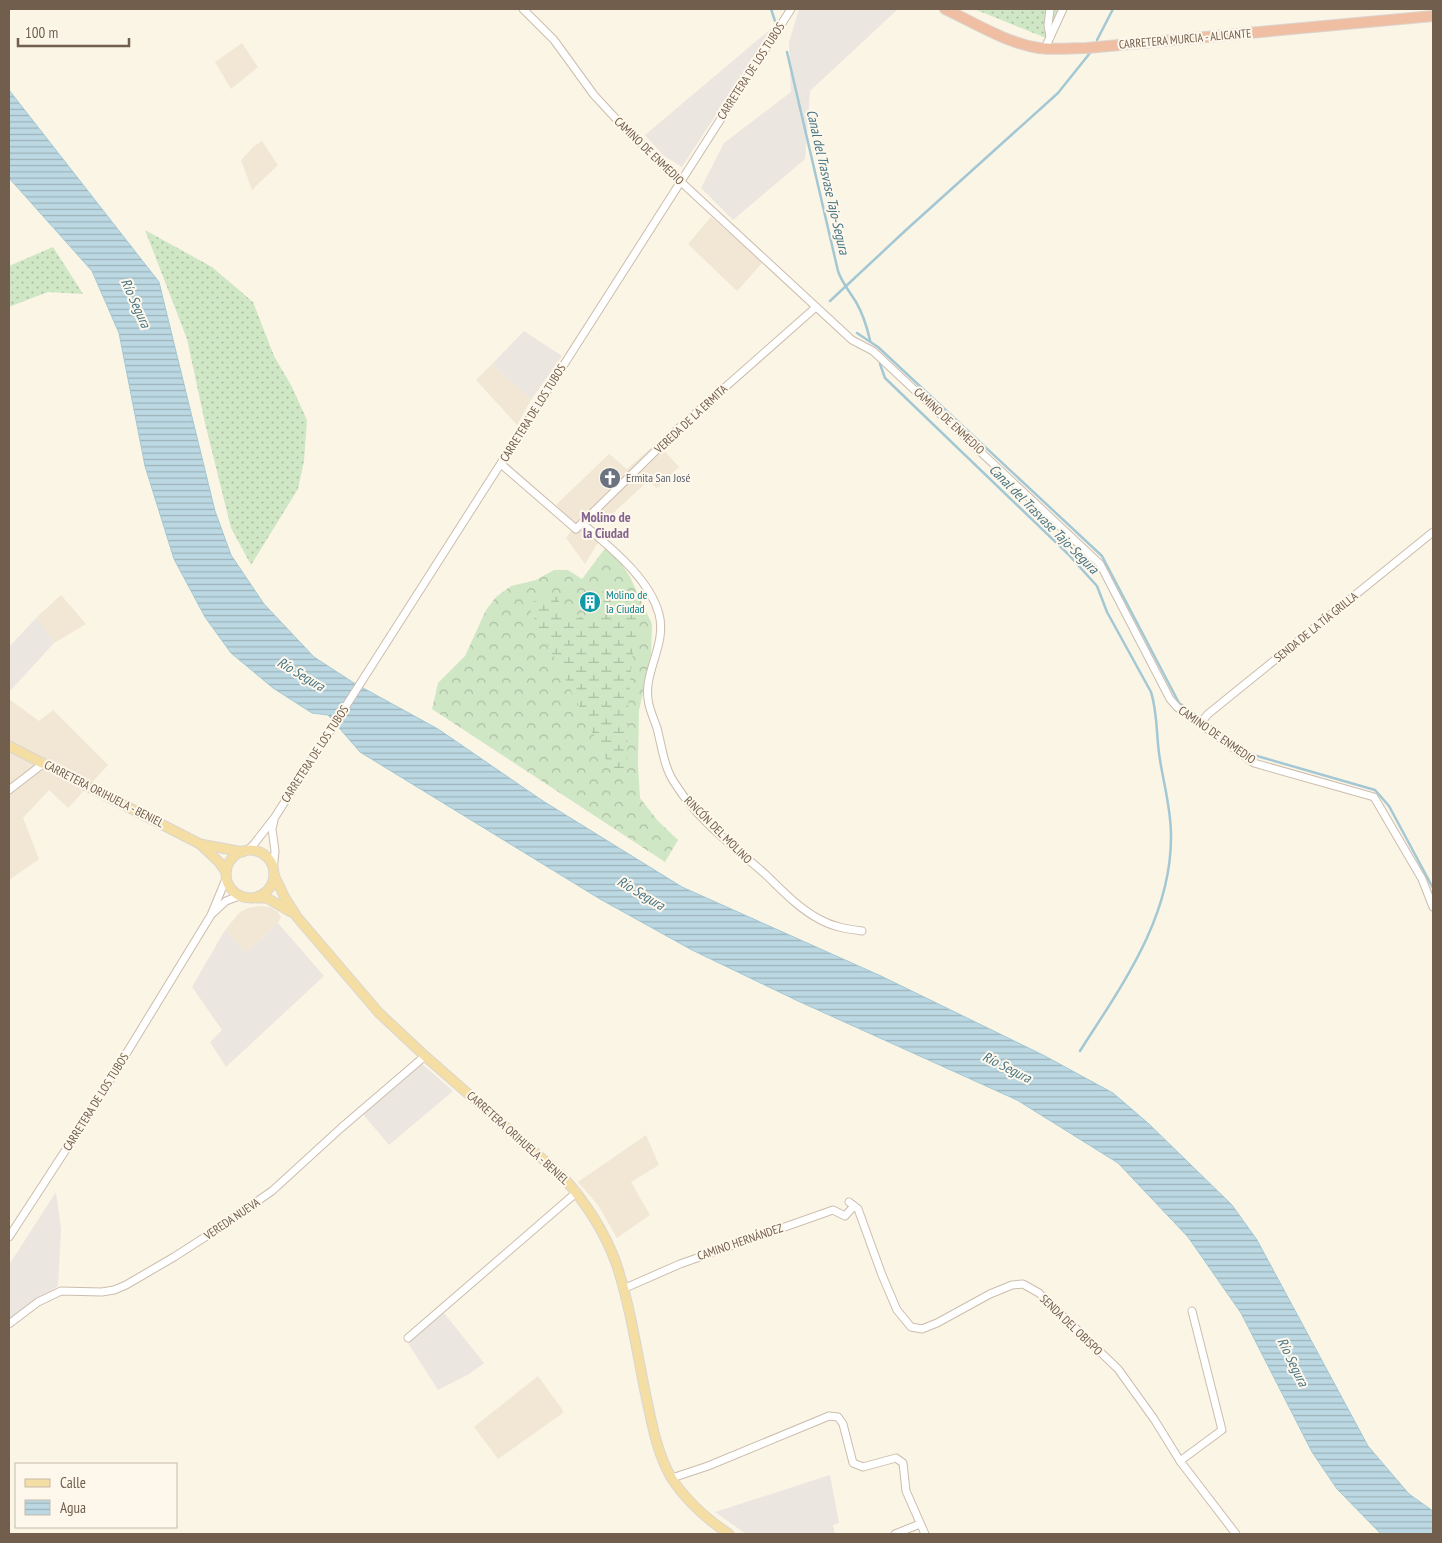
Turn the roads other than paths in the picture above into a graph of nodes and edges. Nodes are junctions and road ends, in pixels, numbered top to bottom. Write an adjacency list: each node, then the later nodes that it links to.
1 (523, 9): 9 (street, CAMINO DE ENMEDIO)
2 (790, 9): 9 (street, CARRETERA DE LOS TUBOS)
3 (945, 9): 8 (highway, CARRETERA MURCIA - ALICANTE)
4 (1050, 9): 7 (street)
5 (1063, 9): 7 (street)
6 (1433, 16): 8 (highway, CARRETERA MURCIA - ALICANTE)
7 (1050, 37): 8 (street)
8 (1045, 48)
9 (680, 181): 10 (street, CAMINO DE ENMEDIO); 11 (street, CARRETERA DE LOS TUBOS)
10 (816, 307): 12 (street, VEREDA DE LA ERMITA); 14 (street, CAMINO DE ENMEDIO)
11 (501, 464): 12 (street); 18 (street, CARRETERA DE LOS TUBOS)
12 (582, 523): 28 (street, RINCÓN DEL MOLINO)
13 (1433, 532): 14 (street, SENDA DE LA TÍA GRILLA)
14 (1200, 724): 25 (street, CAMINO DE ENMEDIO)
15 (9, 746): 16 (main road, CARRETERA ORIHUELA - BENIEL)
16 (44, 763): 17 (street); 19 (main road, CARRETERA ORIHUELA - BENIEL)
17 (9, 790)
18 (275, 817): 20 (street, CARRETERA DE LOS TUBOS); 21 (street, CARRETERA DE LOS TUBOS)
19 (200, 844): 20 (main road, CARRETERA ORIHUELA - BENIEL); 22 (main road, CARRETERA ORIHUELA - BENIEL)
20 (245, 851): 21 (main road); 22 (main road)
21 (274, 874): 24 (main road); 27 (main road, CARRETERA ORIHUELA - BENIEL)
22 (226, 876): 23 (main road); 26 (street, CARRETERA DE LOS TUBOS)
23 (239, 896): 24 (main road); 26 (street, CARRETERA DE LOS TUBOS)
24 (255, 898): 27 (main road, CARRETERA ORIHUELA - BENIEL)
25 (1433, 907)
26 (211, 915): 32 (street, CARRETERA DE LOS TUBOS)
27 (297, 917): 29 (main road, CARRETERA ORIHUELA - BENIEL)
28 (862, 931)
29 (425, 1056): 30 (main road, CARRETERA ORIHUELA - BENIEL); 35 (street, VEREDA NUEVA)
30 (577, 1192): 33 (main road, CARRETERA ORIHUELA - BENIEL); 36 (street)
31 (852, 1204): 33 (street, CAMINO HERNÁNDEZ); 37 (street, SENDA DEL OBISPO)
32 (9, 1237)
33 (623, 1289): 38 (main road, CARRETERA ORIHUELA - BENIEL)
34 (1192, 1311): 37 (street)
35 (9, 1324)
36 (408, 1338)
37 (1180, 1461): 43 (street, SENDA DEL OBISPO)
38 (672, 1478): 39 (street); 40 (main road, CARRETERA ORIHUELA - BENIEL)
39 (920, 1524): 41 (street); 42 (street)
40 (725, 1533)
41 (894, 1534)
42 (925, 1534)
43 (1236, 1534)

